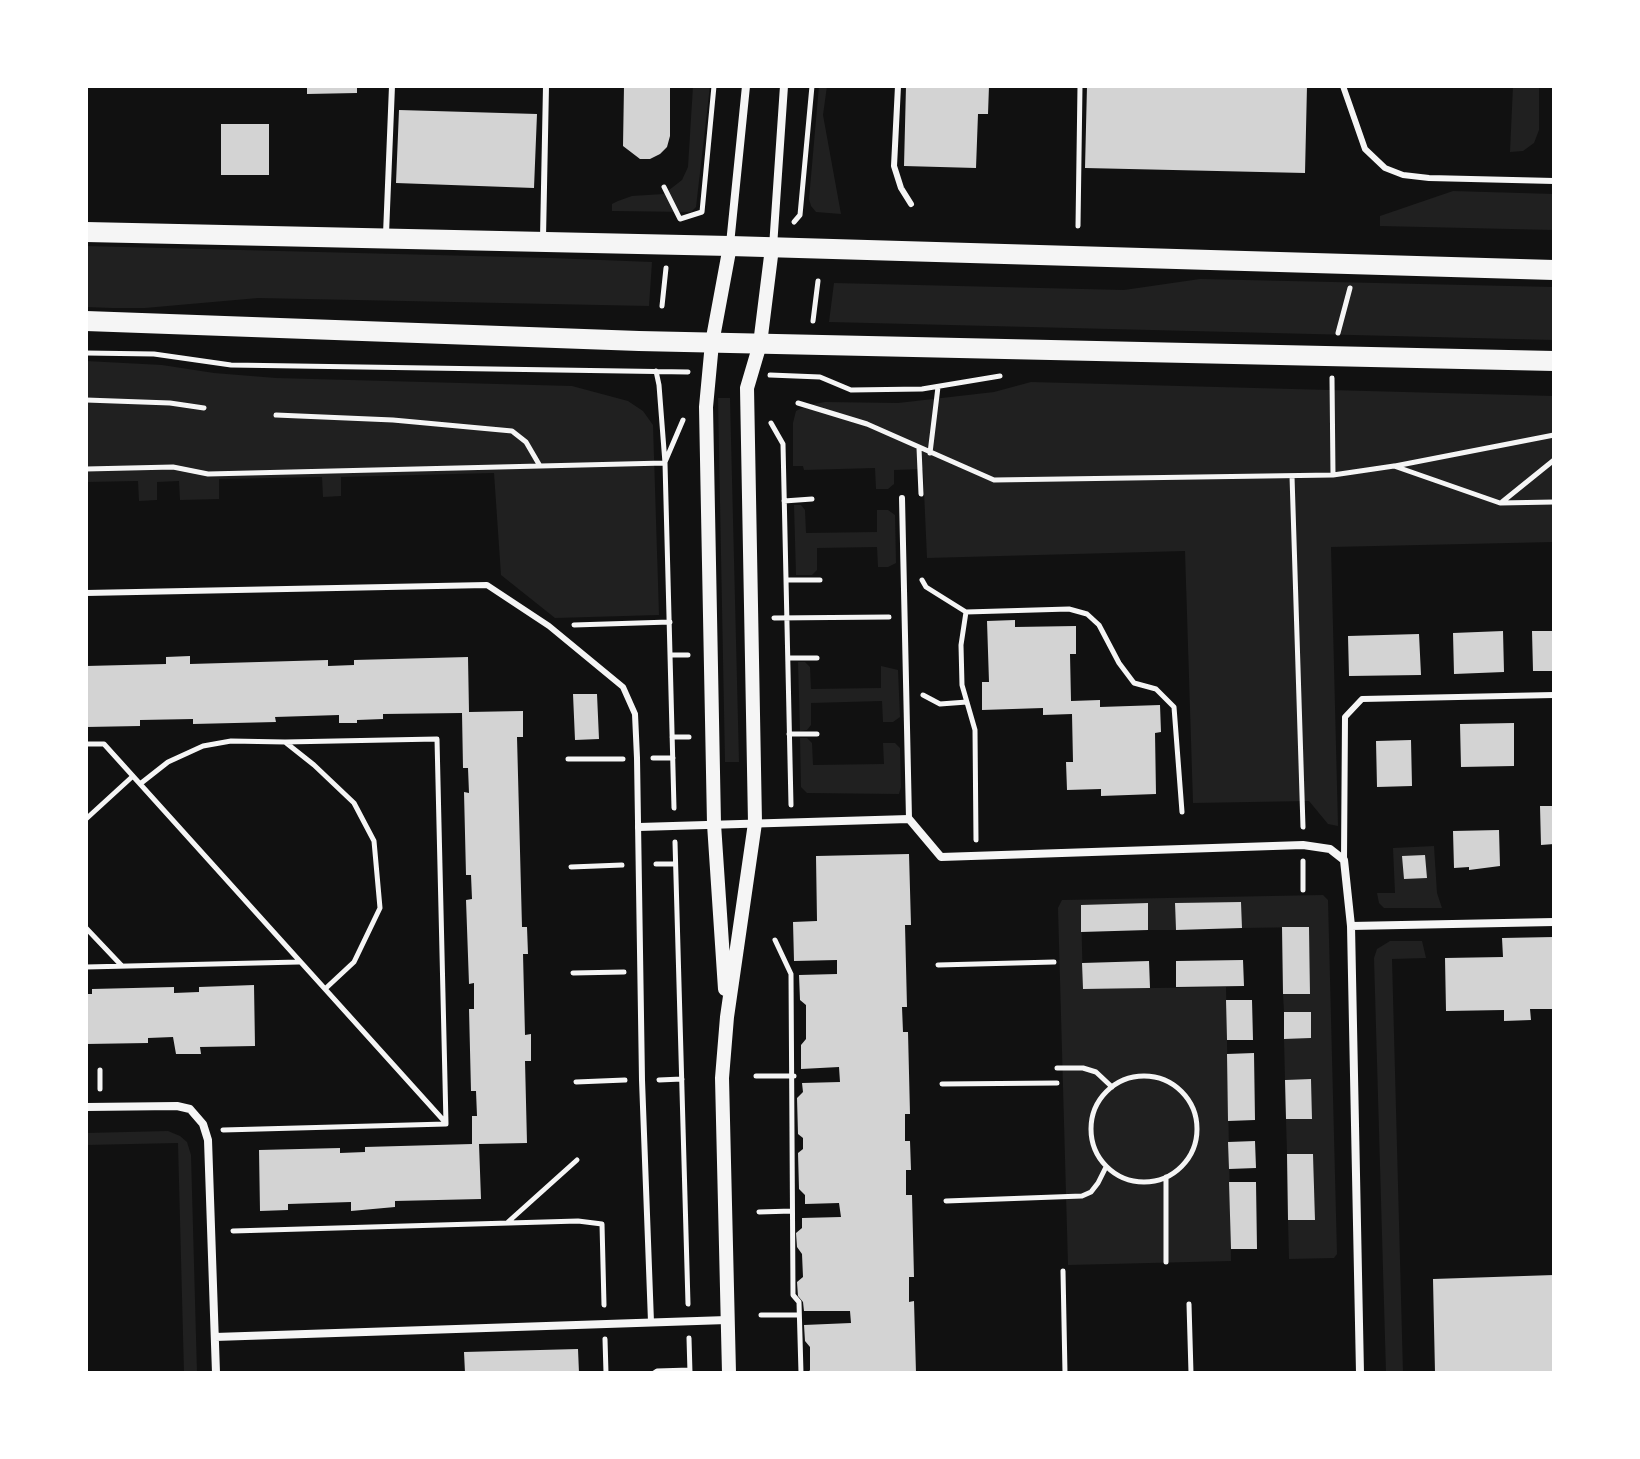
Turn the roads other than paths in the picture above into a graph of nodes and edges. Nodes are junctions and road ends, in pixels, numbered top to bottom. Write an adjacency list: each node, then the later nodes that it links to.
1 (392, 86): 10 (lane)
2 (546, 86): 11 (lane)
3 (746, 86): 12 (street)
4 (784, 86): 13 (street)
5 (898, 86): 8 (lane)
6 (1343, 86): 7 (lane)
7 (1554, 181)
8 (911, 204)
9 (86, 232): 10 (main road)
10 (386, 238): 11 (main road)
11 (543, 241): 12 (main road)
12 (730, 246): 13 (main road); 16 (street)
13 (772, 248): 14 (main road); 17 (street)
14 (1554, 270)
15 (86, 321): 16 (main road)
16 (712, 343): 17 (main road); 24 (street)
17 (760, 344): 18 (main road); 23 (street)
18 (1554, 361)
19 (902, 498): 22 (lane)
20 (86, 593): 25 (lane)
21 (1554, 695): 26 (lane)
22 (909, 819): 23 (street); 26 (street)
23 (755, 823): 24 (street); 29 (street)
24 (714, 824): 25 (street); 29 (street)
25 (639, 827): 32 (lane)
26 (1344, 860): 28 (street)
27 (1554, 922): 28 (street)
28 (1351, 926): 36 (street)
29 (727, 1017): 31 (street)
30 (86, 1107): 33 (street)
31 (727, 1320): 32 (street); 35 (street)
32 (651, 1322): 33 (street)
33 (215, 1337): 34 (street)
34 (216, 1373)
35 (729, 1373)
36 (1360, 1373)

